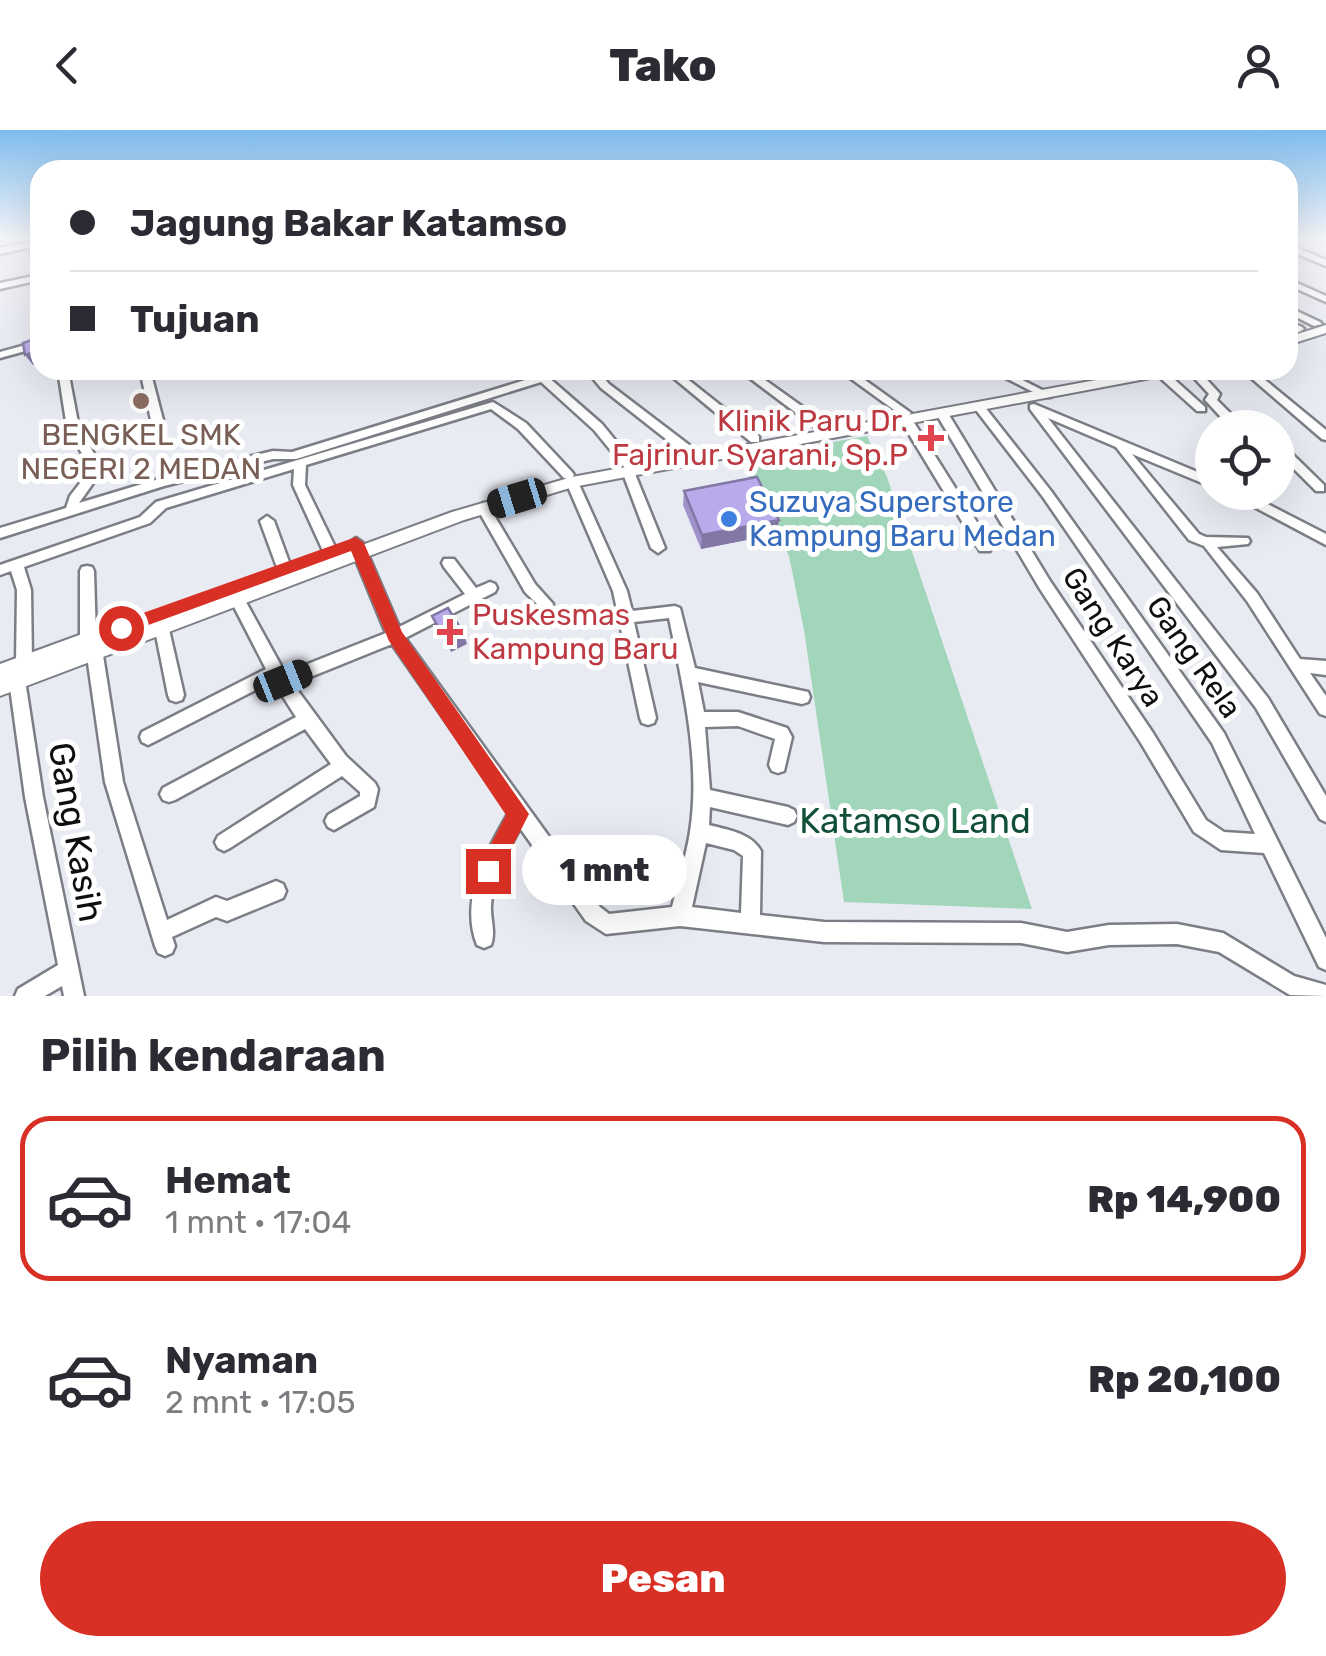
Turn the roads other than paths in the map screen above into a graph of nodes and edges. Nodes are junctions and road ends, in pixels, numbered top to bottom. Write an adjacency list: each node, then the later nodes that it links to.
1 (30, 281): 2 (street)
2 (0, 286)
3 (1298, 286): 4 (street)
4 (1326, 299)
5 (1298, 315): 6 (street)
6 (1323, 328): 7 (main road); 8 (main road)
7 (1298, 329)
8 (1298, 337)
9 (30, 346): 10 (street)
10 (0, 354)
11 (65, 380): 48 (street)
12 (147, 380): 33 (street)
13 (522, 380): 38 (street)
14 (548, 380): 41 (street)
15 (600, 380): 36 (street)
16 (682, 380): 34 (street)
17 (758, 380): 31 (street)
18 (857, 380): 30 (street)
19 (1009, 380): 25 (street)
20 (1095, 380): 25 (main road)
21 (1123, 380): 25 (main road)
22 (1174, 380): 27 (street)
23 (1202, 380): 28 (street)
24 (1259, 380): 32 (street)
25 (1036, 398): 26 (main road); 30 (main road); 35 (street); 87 (street)
26 (980, 408): 29 (main road); 93 (street, Gang Rela)
27 (1201, 409)
28 (1221, 410)
29 (943, 415): 30 (main road); 93 (street, Gang Karya)
30 (906, 417): 31 (main road); 39 (main road); 55 (street)
31 (824, 428): 34 (main road)
32 (1326, 436)
33 (147, 438)
34 (756, 439): 36 (main road)
35 (1117, 444): 43 (street); 52 (street)
36 (689, 451): 39 (main road)
37 (274, 455): 38 (street); 42 (street); 48 (street)
38 (302, 461): 42 (street); 44 (street); 57 (street)
39 (659, 462): 41 (main road)
40 (1295, 464): 45 (street)
41 (630, 468): 44 (main road); 54 (street)
42 (278, 472): 59 (street)
43 (1195, 476)
44 (570, 478): 46 (main road); 53 (main road); 67 (street)
45 (1320, 488)
46 (483, 508): 53 (main road); 66 (street)
47 (1267, 510): 51 (street)
48 (71, 512): 50 (street)
49 (266, 522): 61 (street)
50 (0, 533)
51 (1326, 540)
52 (1242, 541)
53 (358, 548): 57 (main road); 69 (street)
54 (658, 548)
55 (984, 548)
56 (1210, 548): 71 (street)
57 (332, 558): 61 (main road); 64 (main road)
58 (449, 563): 65 (street)
59 (16, 564): 60 (street); 74 (street, Gang Kasih)
60 (0, 570)
61 (284, 570): 70 (main road)
62 (87, 571): 70 (street)
63 (490, 588): 65 (street)
64 (236, 596): 68 (main road); 75 (street)
65 (474, 596): 69 (street)
66 (546, 604)
67 (628, 617): 73 (street); 79 (street)
68 (161, 624): 70 (main road); 76 (street)
69 (395, 636): 75 (street); 88 (street)
70 (91, 644): 74 (main road); 94 (street)
71 (1296, 665): 72 (street); 78 (street)
72 (1326, 668)
73 (690, 674): 77 (street); 81 (street)
74 (10, 676): 99 (street, Gang Kasih)
75 (280, 676): 80 (street); 82 (street)
76 (176, 695)
77 (802, 697)
78 (1326, 708)
79 (648, 718)
80 (308, 719): 84 (street); 85 (street)
81 (697, 720): 83 (street); 86 (street)
82 (148, 737)
83 (778, 764)
84 (344, 766): 90 (street); 92 (street)
85 (169, 794)
86 (702, 797): 89 (street); 91 (street)
87 (1326, 813)
88 (518, 814): 95 (street); 97 (street)
89 (788, 816)
90 (334, 821)
91 (699, 832): 95 (street); 96 (street)
92 (224, 842)
93 (1268, 844): 98 (street, Gang Rela)
94 (276, 890)
95 (680, 916): 96 (street)
96 (750, 924): 101 (street)
97 (484, 938)
98 (1326, 960)
99 (69, 970): 100 (street, Gang Kasih); 102 (street)
100 (74, 994)
101 (1326, 995)
102 (25, 996)

